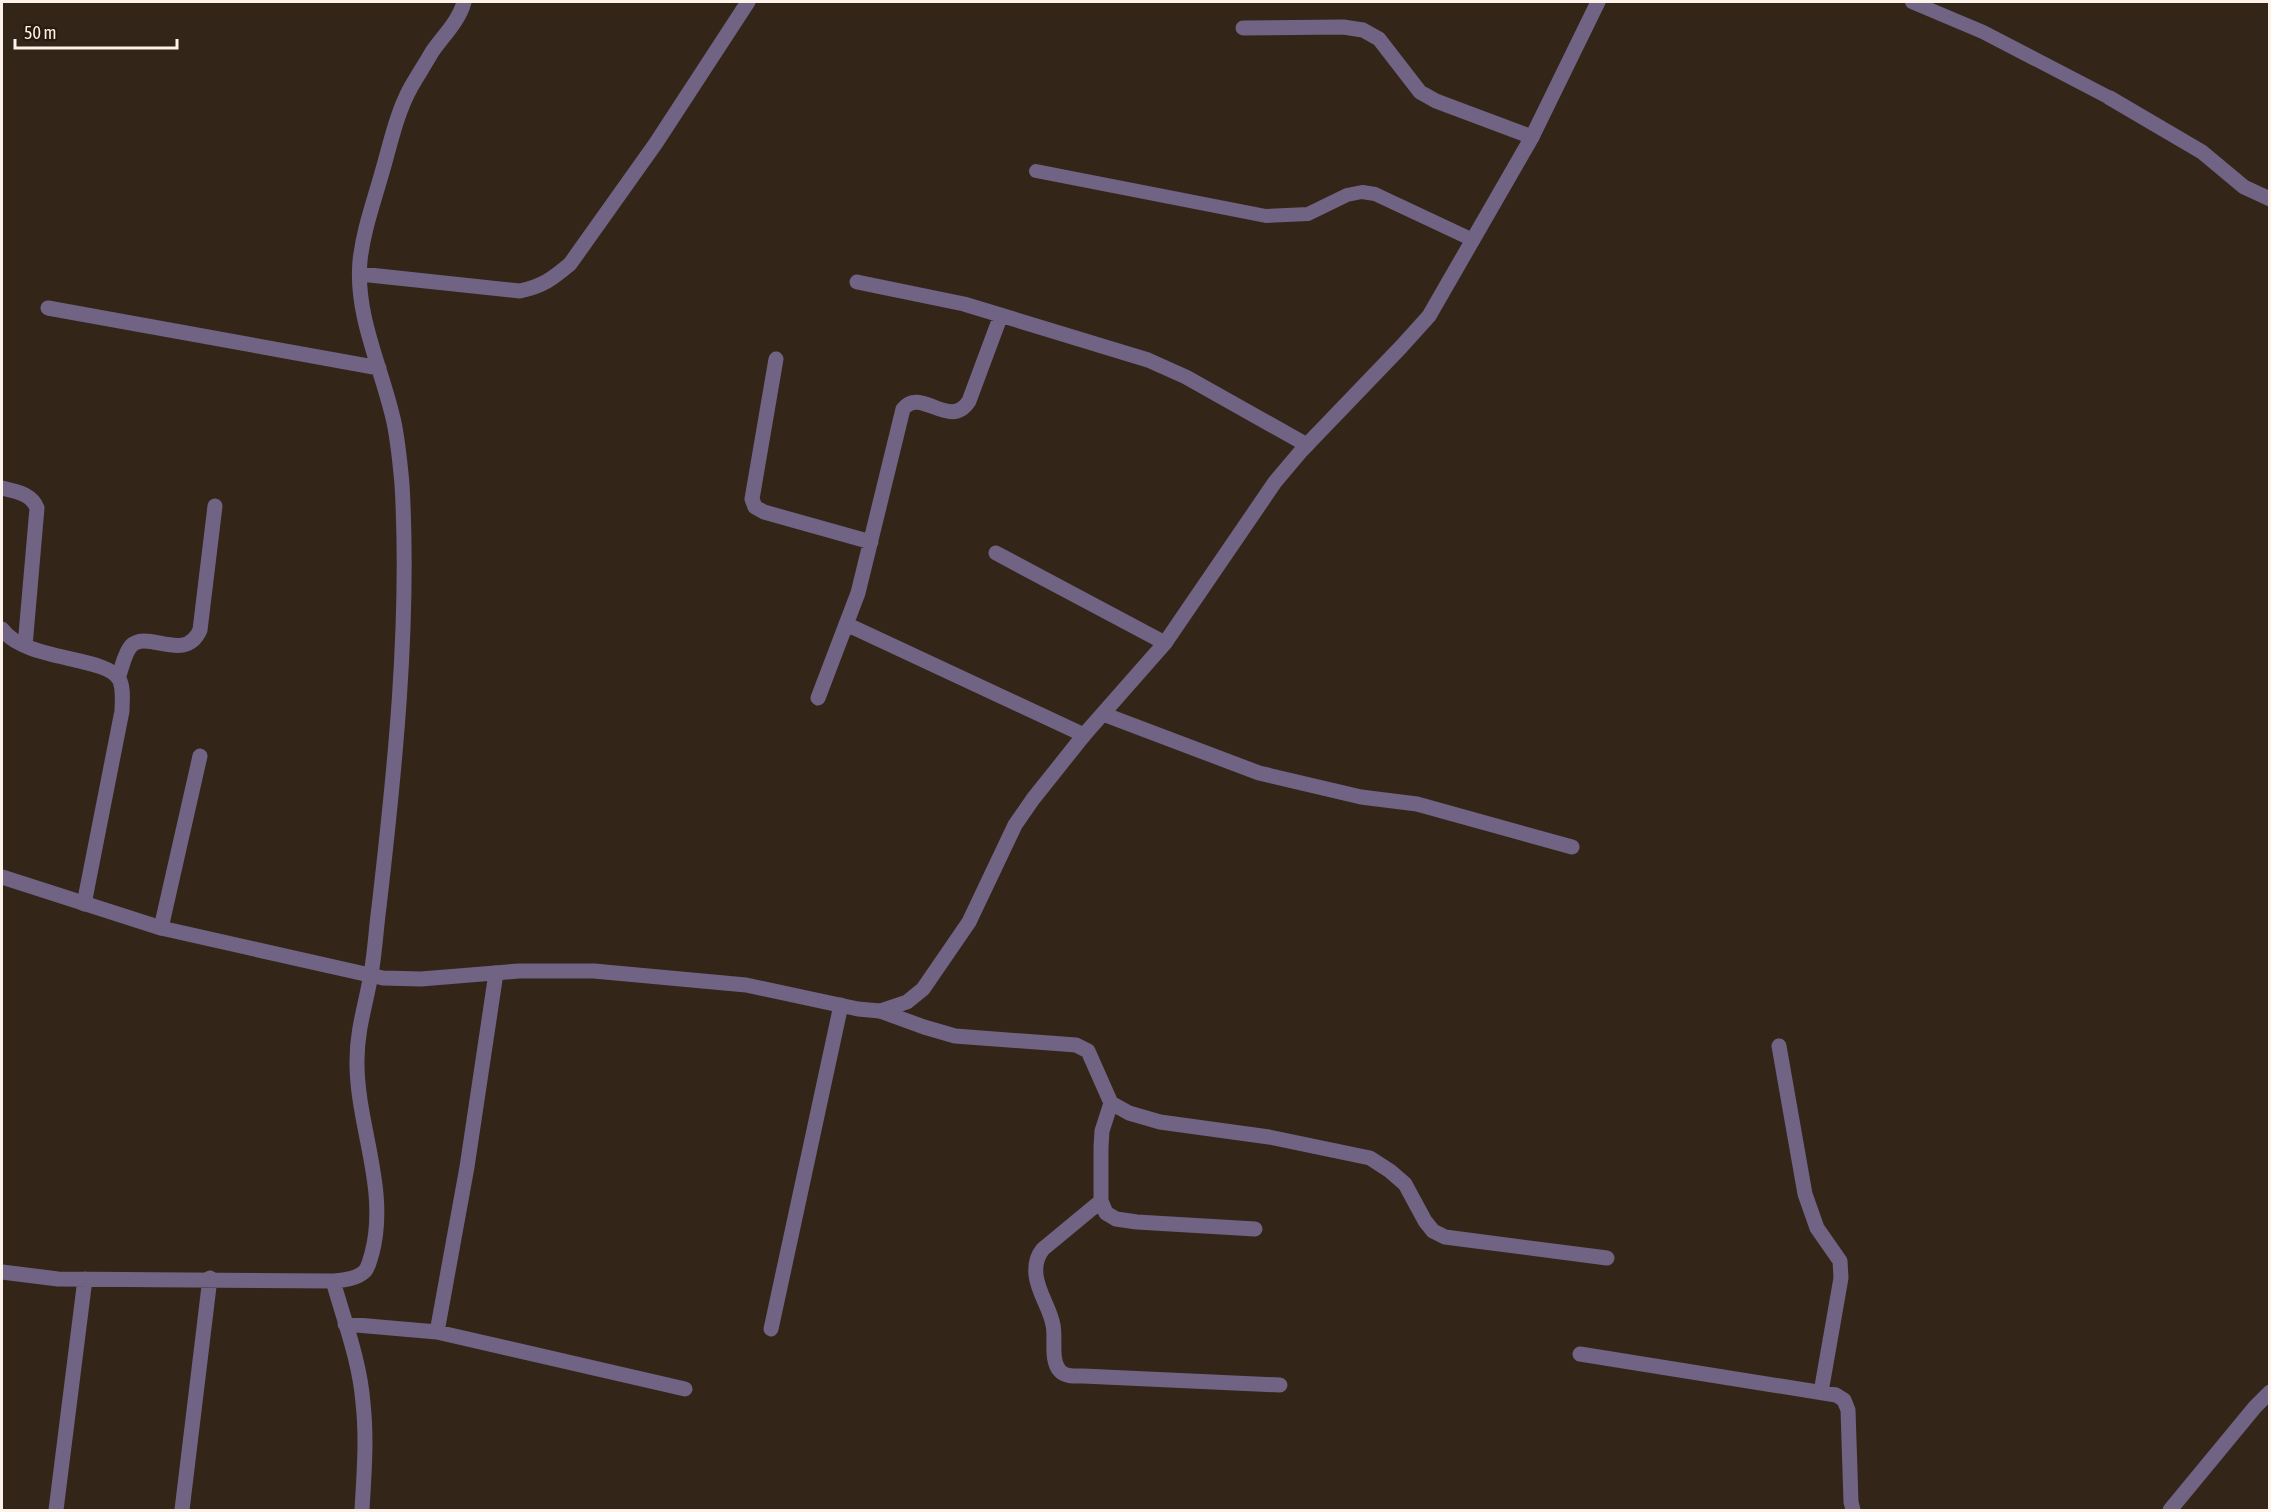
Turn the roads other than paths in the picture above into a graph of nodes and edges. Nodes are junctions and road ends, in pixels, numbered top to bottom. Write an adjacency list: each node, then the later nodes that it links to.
1 (464, 2): 11 (street)
2 (748, 2): 11 (street)
3 (1598, 2): 7 (street)
4 (1912, 2): 6 (lane)
5 (1243, 28): 7 (street)
6 (2110, 98): 9 (street)
7 (1532, 137): 10 (street)
8 (1036, 171): 10 (lane)
9 (2270, 199)
10 (1473, 240): 17 (street)
11 (360, 274): 16 (street)
12 (857, 282): 14 (street)
13 (48, 308): 16 (street)
14 (1001, 315): 17 (street); 20 (street)
15 (776, 359): 20 (street)
16 (379, 368): 36 (street)
17 (1307, 445): 24 (street)
18 (2, 488): 25 (street)
19 (215, 506): 26 (street)
20 (871, 542): 22 (street)
21 (996, 553): 24 (street)
22 (846, 624): 27 (street); 29 (street)
23 (2, 629): 25 (street)
24 (1165, 643): 28 (street)
25 (25, 646): 26 (street)
26 (118, 678): 33 (street)
27 (818, 698)
28 (1103, 714): 29 (street); 31 (street)
29 (1084, 735): 38 (street)
30 (200, 756): 34 (street)
31 (1572, 847)
32 (2, 877): 33 (street)
33 (84, 904): 34 (street)
34 (161, 928): 36 (street)
35 (496, 973): 36 (street); 37 (street); 50 (street)
36 (371, 975): 47 (street)
37 (841, 1005): 38 (street); 49 (street)
38 (880, 1011): 40 (street)
39 (1779, 1046): 54 (street)
40 (1111, 1103): 41 (street); 43 (street)
41 (1101, 1201): 42 (street); 52 (street)
42 (1255, 1230)
43 (1607, 1258)
44 (2, 1272): 46 (street)
45 (210, 1278): 46 (street); 47 (street); 57 (street)
46 (85, 1279): 56 (street)
47 (333, 1281): 48 (street)
48 (345, 1324): 50 (street); 58 (street)
49 (771, 1329)
50 (437, 1332): 53 (street)
51 (1580, 1354): 54 (street)
52 (1280, 1385)
53 (685, 1389)
54 (1821, 1392): 59 (street)
55 (2270, 1392): 60 (street)
56 (56, 1510)
57 (182, 1510)
58 (362, 1510)
59 (1853, 1510)
60 (2170, 1510)

